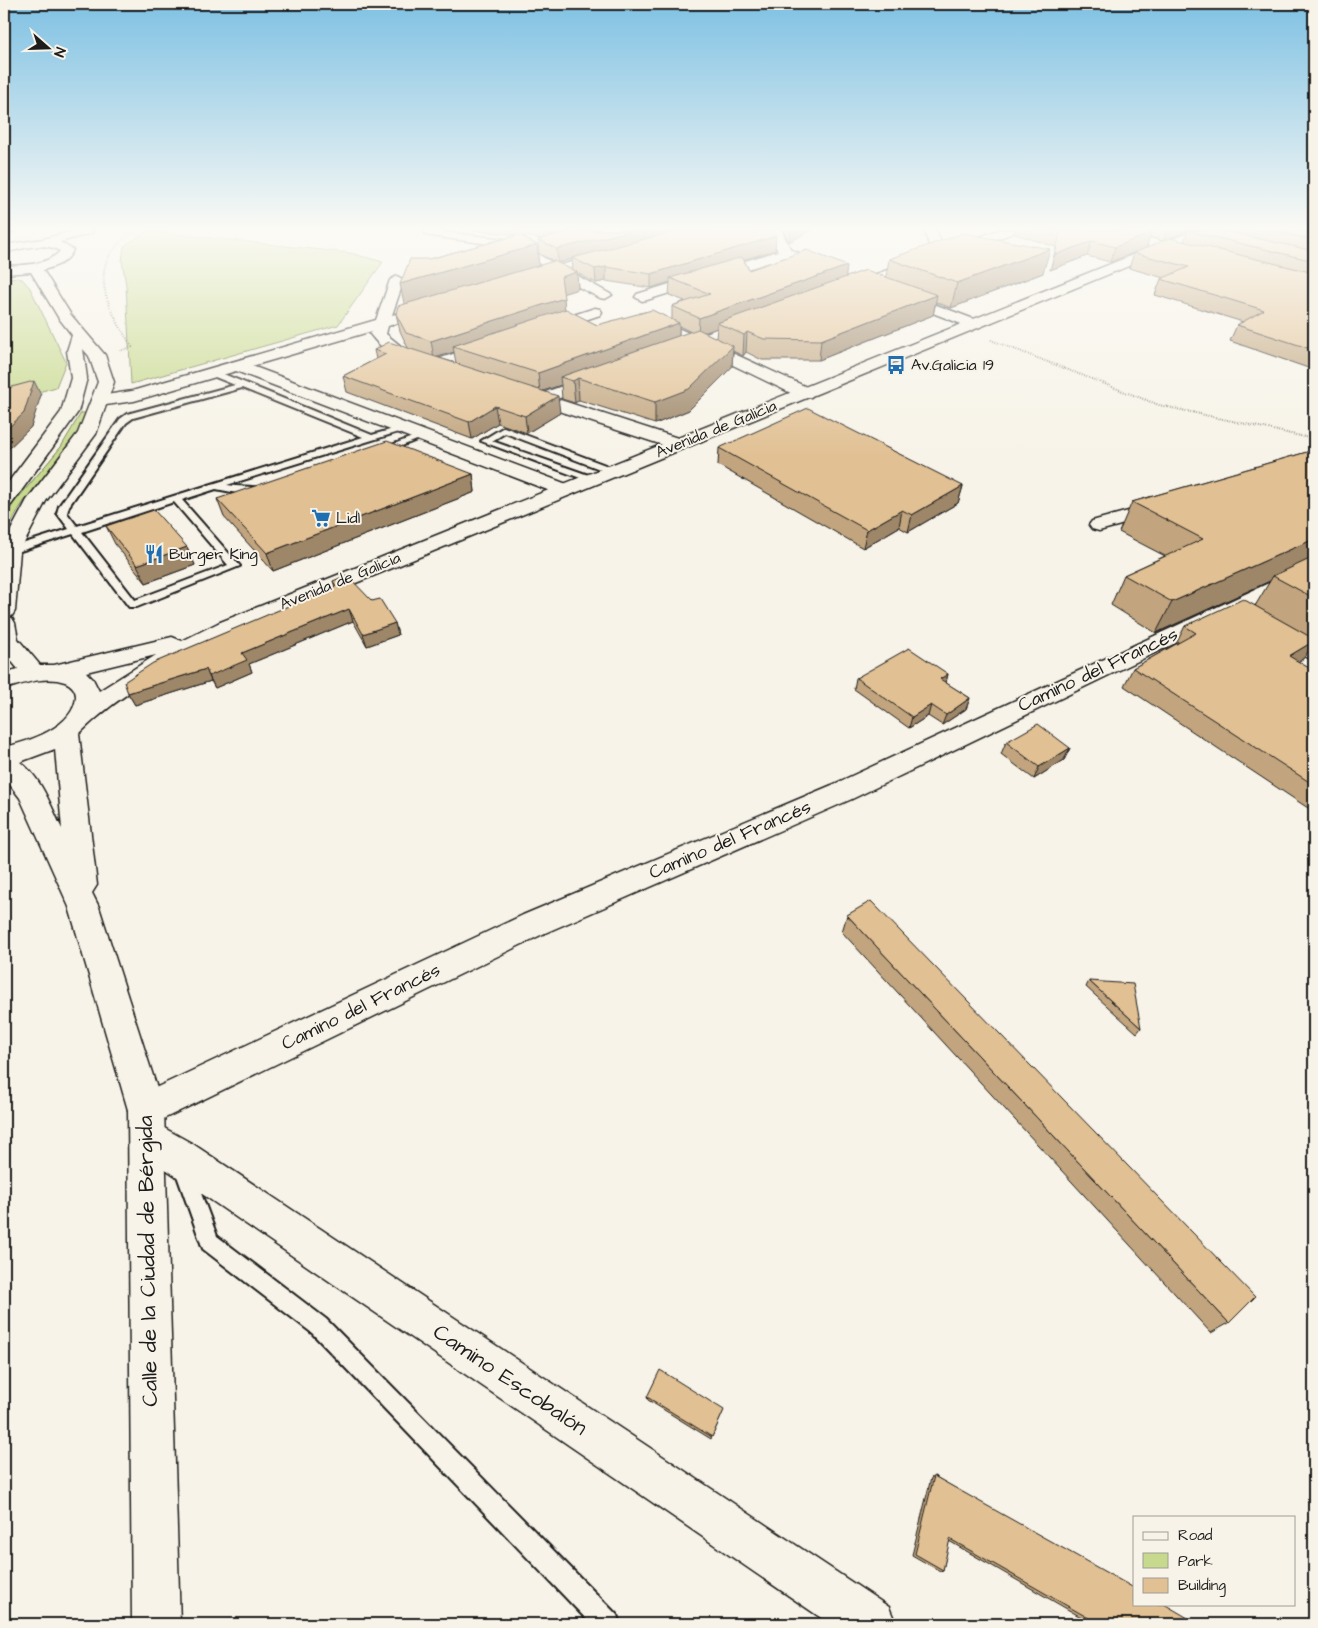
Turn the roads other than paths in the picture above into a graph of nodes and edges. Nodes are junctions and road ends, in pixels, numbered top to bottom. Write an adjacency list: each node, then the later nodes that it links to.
1 (58, 306): 11 (street)
2 (387, 306): 8 (street)
3 (438, 306): 8 (street)
4 (592, 306): 10 (street)
5 (651, 306): 13 (street)
6 (921, 306): 9 (street)
7 (1017, 306): 9 (street, Avenida de Galicia)
8 (381, 323): 16 (street); 17 (street)
9 (968, 326): 23 (street, Avenida de Galicia)
10 (527, 334)
11 (80, 335): 25 (street); 37 (street)
12 (721, 335): 13 (street)
13 (699, 343): 15 (street); 23 (street)
14 (500, 344): 16 (street)
15 (677, 350)
16 (435, 365): 19 (street)
17 (237, 366): 18 (street); 26 (street)
18 (213, 373): 21 (lane); 25 (street)
19 (462, 373)
20 (615, 373): 24 (street)
21 (243, 385): 28 (lane); 40 (lane)
22 (514, 390): 24 (street)
23 (804, 392): 29 (street, Avenida de Galicia)
24 (541, 399): 29 (street)
25 (99, 401): 41 (street)
26 (404, 429): 27 (street); 28 (lane)
27 (423, 436): 30 (lane); 35 (street)
28 (372, 438): 33 (lane)
29 (678, 444): 31 (street, Avenida de Galicia)
30 (366, 455)
31 (613, 470): 32 (street, Avenida de Galicia); 32 (lane)
32 (591, 479): 35 (street, Avenida de Galicia)
33 (215, 486): 34 (lane); 36 (lane)
34 (272, 486)
35 (565, 490): 46 (street, Avenida de Galicia)
36 (175, 498): 40 (lane); 40 (lane)
37 (4, 501)
38 (1183, 502): 39 (street)
39 (1099, 525)
40 (75, 530): 41 (lane)
41 (10, 551): 44 (street)
42 (1314, 568): 43 (street, Camino del Francés)
43 (1234, 606): 47 (street); 54 (street, Camino del Francés)
44 (4, 611)
45 (4, 623): 48 (street)
46 (226, 628): 48 (street, Avenida de Galicia); 50 (street, Avenida de Galicia)
47 (1314, 652)
48 (44, 672): 49 (street, Avenida de Galicia); 50 (street)
49 (4, 681)
50 (72, 725): 51 (street, Avenida de Galicia); 53 (street, Calle de la Ciudad de Bérgida)
51 (4, 756)
52 (4, 764): 53 (street, Calle de la Ciudad de Bérgida)
53 (84, 907): 54 (street, Calle de la Ciudad de Bérgida)
54 (157, 1135): 55 (street, Calle de la Ciudad de Bérgida); 56 (lane); 57 (street, Camino Escobalón)
55 (156, 1624)
56 (608, 1624)
57 (872, 1624)

